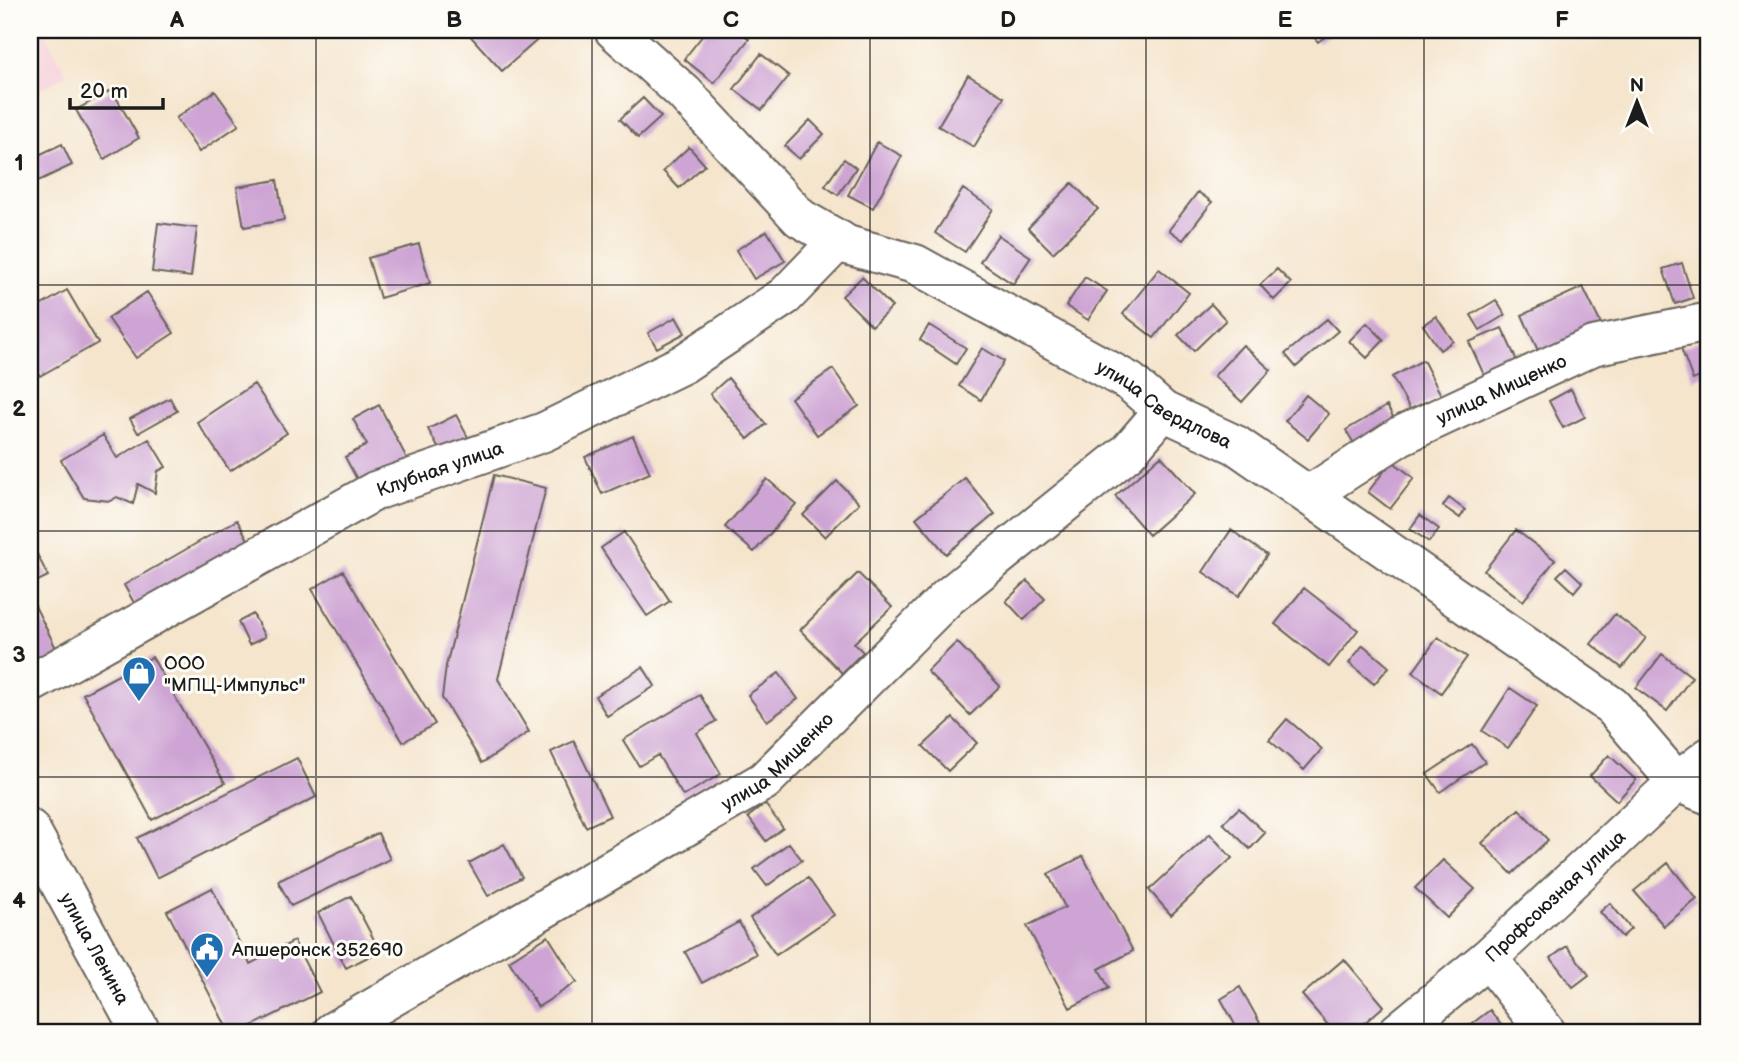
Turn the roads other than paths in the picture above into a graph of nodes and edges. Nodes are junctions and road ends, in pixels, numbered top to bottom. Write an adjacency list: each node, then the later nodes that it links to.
1 (614, 30): 2 (street, улица Свердлова)
2 (839, 240): 4 (street, улица Свердлова); 6 (street, Клубная улица)
3 (1709, 322): 5 (street, улица Мищенко)
4 (1163, 411): 5 (street, улица Свердлова); 12 (street, улица Мищенко)
5 (1309, 495): 8 (street, улица Свердлова)
6 (30, 684)
7 (1709, 757): 8 (street, Профсоюзная улица)
8 (1693, 788): 10 (street, Профсоюзная улица)
9 (30, 829): 11 (street, улица Ленина)
10 (1488, 958): 13 (street, Профсоюзная улица); 14 (street)
11 (141, 1032)
12 (331, 1032)
13 (1398, 1032)
14 (1546, 1032)

